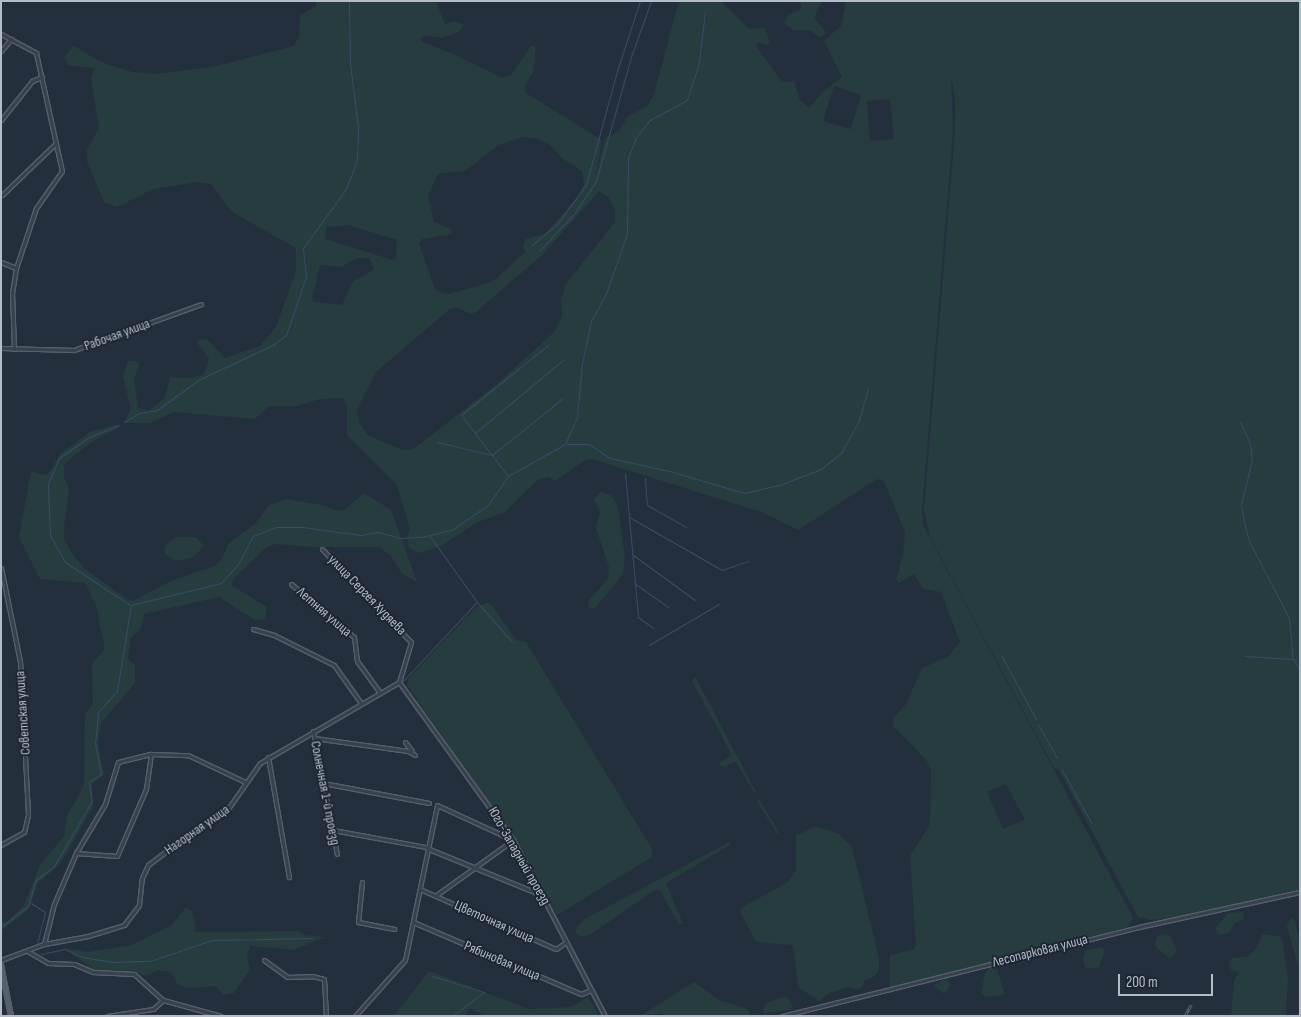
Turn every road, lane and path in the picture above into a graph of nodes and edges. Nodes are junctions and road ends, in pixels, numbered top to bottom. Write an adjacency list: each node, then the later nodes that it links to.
1 (1, 34): 2 (street)
2 (11, 39): 3 (street); 4 (street)
3 (1, 51)
4 (42, 77): 5 (street); 6 (street)
5 (1, 120)
6 (56, 143): 7 (street); 9 (street)
7 (2, 195)
8 (1, 262): 9 (street)
9 (16, 268): 12 (street)
10 (200, 304): 12 (street, Рабочая улица)
11 (1, 348): 12 (street, Рабочая улица)
12 (14, 349)
13 (322, 549): 17 (street, улица Сергея Худяева)
14 (1, 568): 30 (street, Советская улица)
15 (292, 584): 18 (street, Летняя улица)
16 (253, 629): 19 (street)
17 (400, 682): 18 (street, Нагорная улица); 29 (street, Юго-Западный проезд)
18 (380, 693): 19 (street, Нагорная улица)
19 (361, 703): 20 (street, Нагорная улица)
20 (313, 731): 21 (street, Солнечная 1-й проезд); 24 (street, Нагорная улица)
21 (314, 738): 22 (street); 26 (street, Солнечная 1-й проезд)
22 (405, 742)
23 (151, 754): 25 (street); 32 (street); 32 (street)
24 (268, 757): 25 (street, Нагорная улица); 35 (street)
25 (245, 782): 44 (street, Нагорная улица)
26 (323, 783): 27 (street); 28 (street, Солнечная 1-й проезд)
27 (429, 803)
28 (332, 830): 31 (street); 33 (street, Солнечная 1-й проезд)
29 (513, 840): 31 (street); 34 (street); 39 (street, Юго-Западный проезд)
30 (1, 845)
31 (428, 848): 34 (street); 37 (street)
32 (76, 854): 44 (street)
33 (337, 854)
34 (473, 868): 39 (street); 40 (street)
35 (289, 877)
36 (362, 882): 42 (street)
37 (421, 890): 40 (street, Цветочная улица); 41 (street)
38 (1300, 892): 59 (street, Лесопарковая улица)
39 (542, 895): 43 (street, Юго-Западный проезд)
40 (435, 896): 43 (street, Цветочная улица)
41 (413, 922): 49 (street, Рябиновая улица); 57 (street)
42 (394, 929)
43 (566, 942): 49 (street, Юго-Западный проезд)
44 (44, 944): 45 (street, Нагорная улица)
45 (29, 952): 46 (street, Нагорная улица); 50 (street)
46 (1, 960)
47 (264, 960): 56 (street)
48 (1, 965): 52 (main road)
49 (591, 990): 58 (street, Юго-Западный проезд)
50 (162, 1000): 51 (street); 53 (street)
51 (203, 1011): 54 (street); 55 (street)
52 (12, 1016)
53 (107, 1016)
54 (203, 1016)
55 (221, 1016)
56 (326, 1016)
57 (355, 1016)
58 (605, 1016)
59 (782, 1016)

